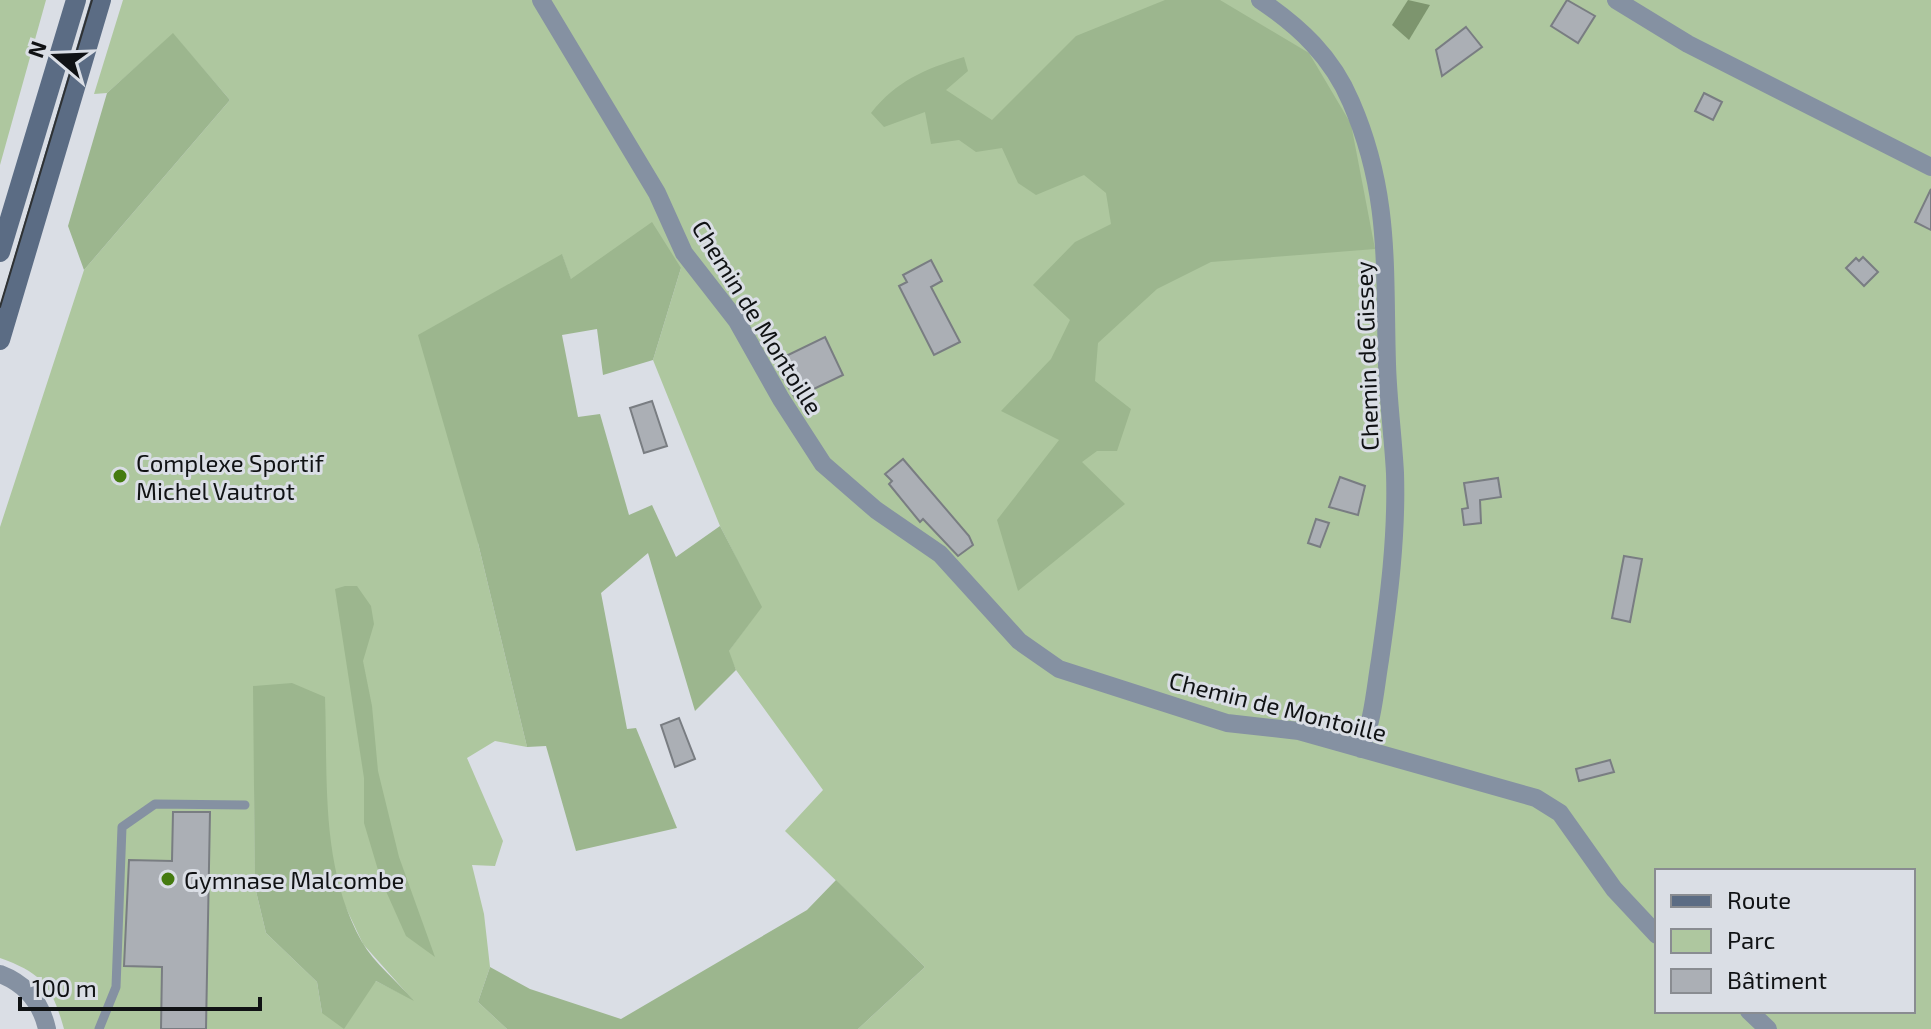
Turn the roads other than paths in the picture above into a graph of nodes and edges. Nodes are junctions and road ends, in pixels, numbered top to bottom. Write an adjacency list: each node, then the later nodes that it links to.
1 (76, 0): 7 (main road)
2 (101, 0): 8 (main road)
3 (541, 0): 9 (street, Chemin de Montoille)
4 (1260, 0): 9 (street, Chemin de Gissey)
5 (1616, 0): 6 (street)
6 (1931, 167)
7 (0, 252)
8 (0, 340)
9 (1361, 749): 11 (street, Chemin de Montoille)
10 (245, 805): 15 (lane)
11 (1655, 933)
12 (0, 974): 14 (street)
13 (1751, 1013): 16 (street)
14 (47, 1029)
15 (99, 1029)
16 (1768, 1029)

